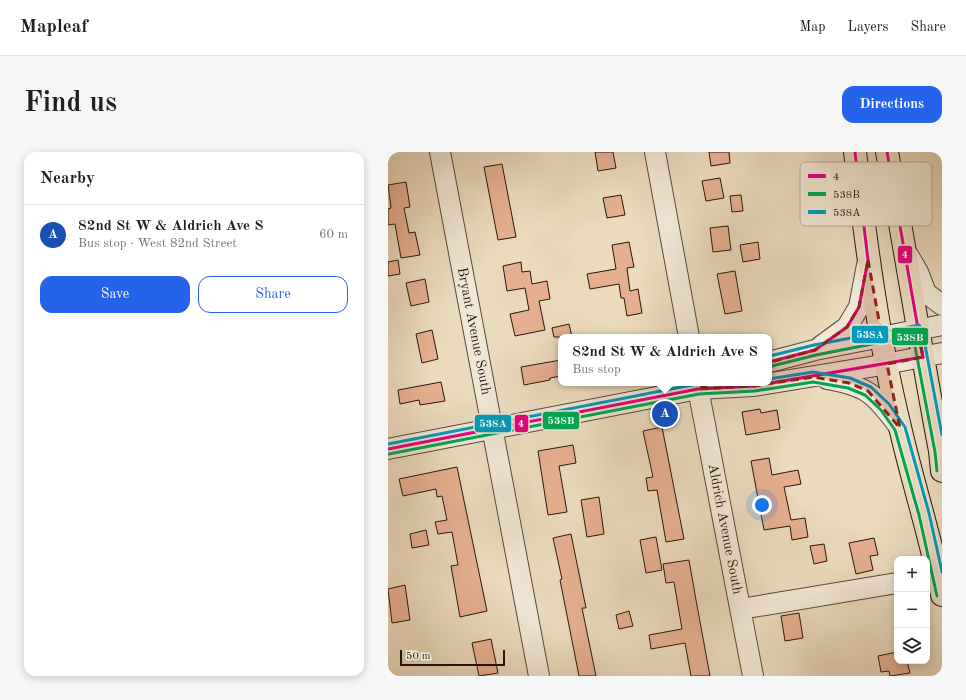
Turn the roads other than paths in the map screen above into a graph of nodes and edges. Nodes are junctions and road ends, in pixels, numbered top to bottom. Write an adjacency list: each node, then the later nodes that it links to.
1 (440, 152): 25 (street, Bryant Avenue South)
2 (655, 152): 14 (street)
3 (855, 152): 5 (main road)
4 (887, 152): 6 (main road)
5 (856, 162)
6 (889, 162)
7 (864, 226): 10 (main road)
8 (901, 226): 9 (main road)
9 (906, 252): 11 (street); 13 (main road)
10 (868, 260): 15 (main road); 16 (street)
11 (942, 305)
12 (942, 325): 13 (street)
13 (917, 330): 15 (street); 17 (main road)
14 (688, 334)
15 (882, 337): 16 (street); 19 (main road)
16 (815, 350): 18 (street)
17 (932, 355): 19 (street); 27 (main road)
18 (772, 361)
19 (887, 364): 20 (street); 24 (main road)
20 (813, 377): 21 (street); 24 (street)
21 (772, 383)
22 (698, 386): 25 (street)
23 (703, 386): 30 (street, Aldrich Avenue South)
24 (900, 428): 29 (main road)
25 (492, 429): 26 (street); 31 (street, Bryant Avenue South)
26 (388, 449)
27 (942, 471)
28 (894, 583): 30 (street)
29 (936, 583)
30 (740, 609): 32 (street, Aldrich Avenue South)
31 (539, 676)
32 (753, 676)

